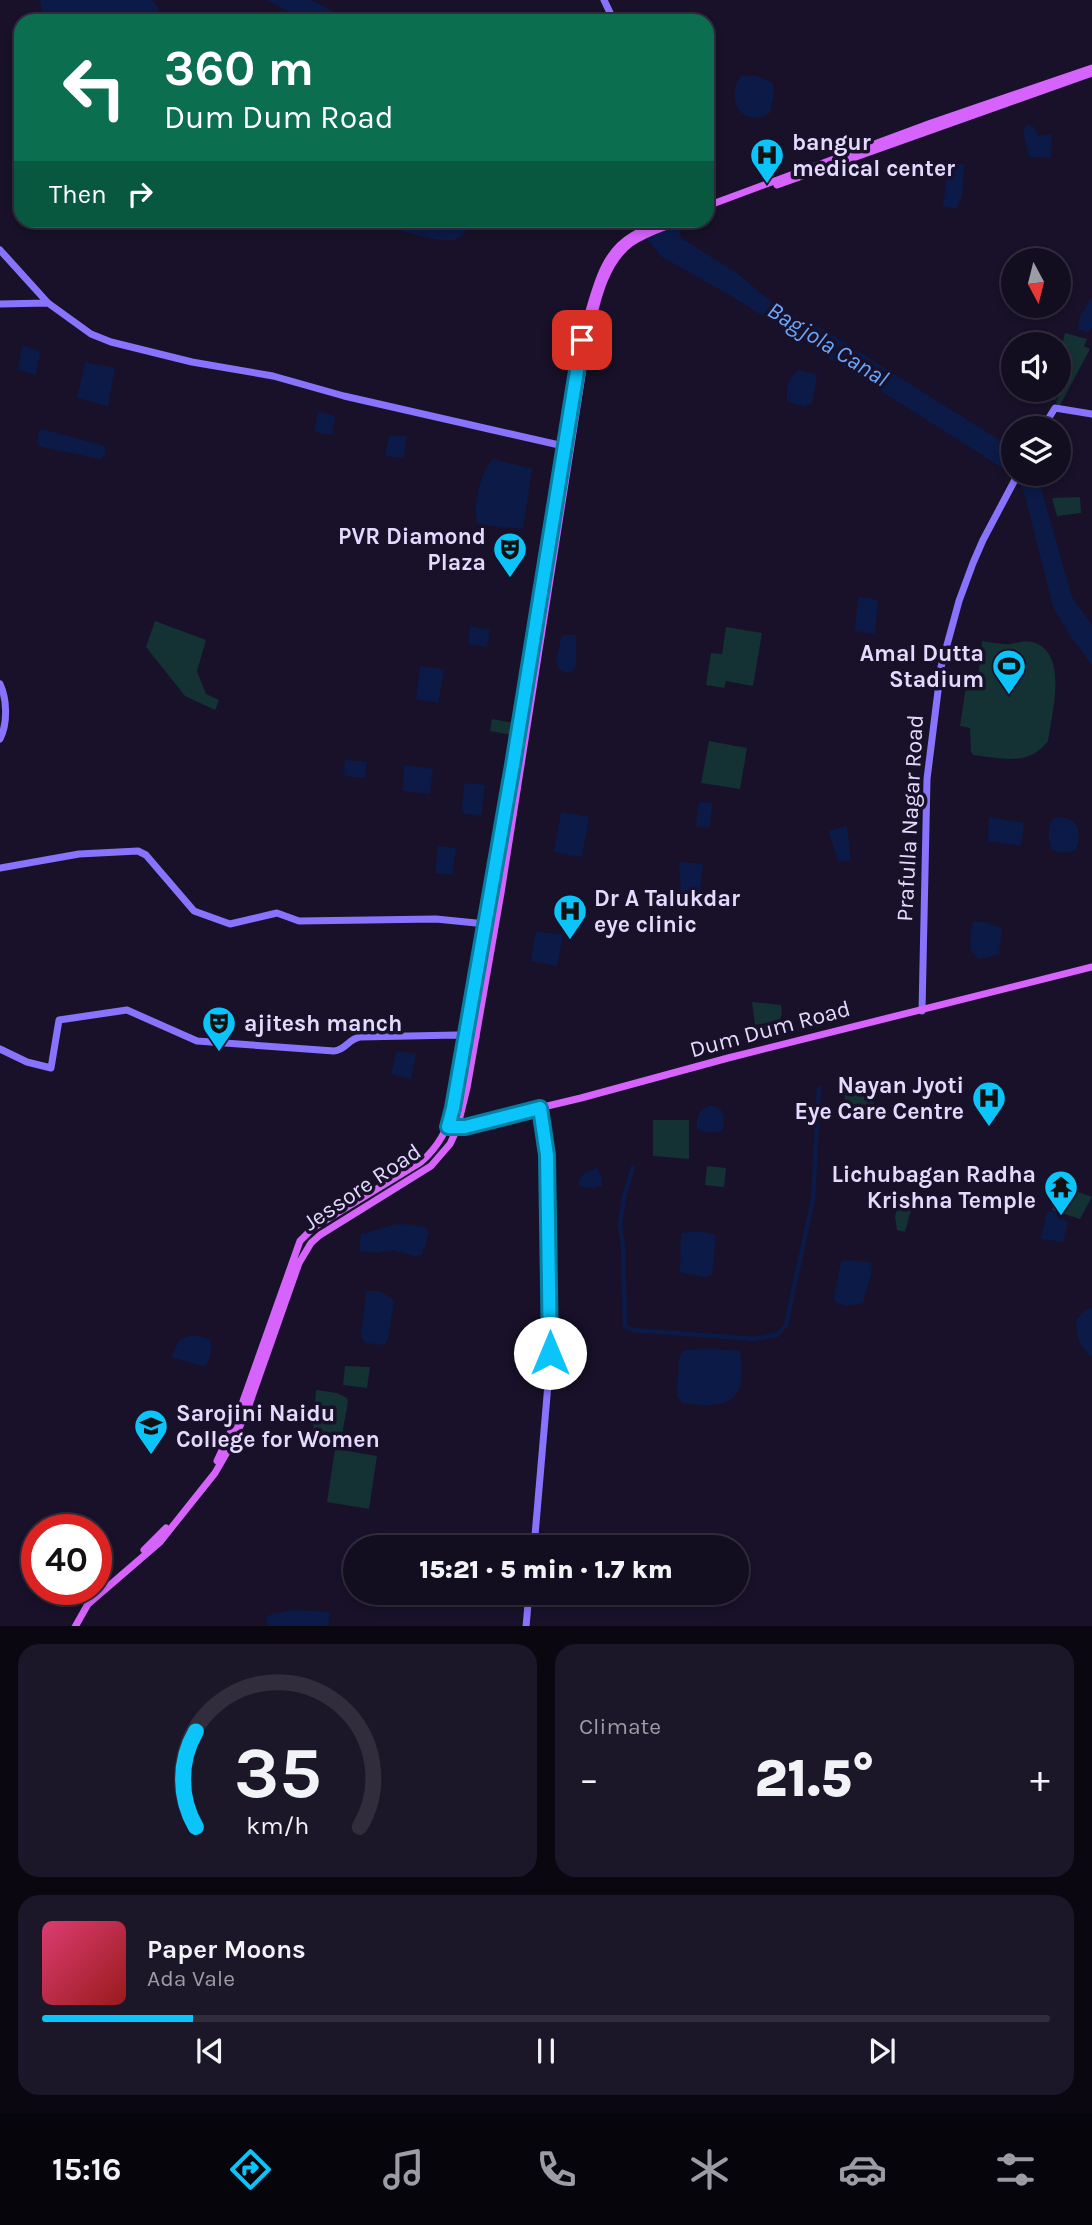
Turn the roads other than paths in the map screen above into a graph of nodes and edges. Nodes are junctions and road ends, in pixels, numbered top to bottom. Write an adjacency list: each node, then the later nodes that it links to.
1 (1092, 68): 3 (main road)
2 (1092, 73): 4 (main road)
3 (714, 206)
4 (714, 207)
5 (654, 228): 7 (main road, Jessore Road)
6 (660, 228): 7 (main road, Jessore Road)
7 (642, 234): 13 (main road, Jessore Road)
8 (0, 250): 9 (street)
9 (48, 303): 10 (street); 13 (street)
10 (0, 304)
11 (1092, 414): 12 (street)
12 (1050, 416)
13 (569, 447): 16 (main road, Jessore Road)
14 (1011, 486): 21 (street, Prafulla Nagar Road)
15 (0, 684): 17 (street)
16 (527, 699): 19 (main road, Jessore Road); 28 (main road)
17 (0, 738)
18 (0, 868): 19 (street)
19 (490, 923): 22 (main road, Jessore Road); 23 (main road, Jessore Road)
20 (1092, 967): 21 (main road, Dum Dum Road)
21 (922, 1011): 25 (main road, Dum Dum Road)
22 (467, 1036): 23 (street); 24 (street); 26 (main road, Jessore Road)
23 (476, 1037): 27 (main road, Jessore Road)
24 (0, 1049)
25 (540, 1108): 27 (main road, Dum Dum Road); 29 (street)
26 (448, 1127): 27 (main road); 28 (main road, Jessore Road)
27 (457, 1129): 28 (main road, Jessore Road)
28 (221, 1458): 31 (main road, Jessore Road)
29 (535, 1535)
30 (528, 1605): 32 (street)
31 (73, 1626)
32 (526, 1626)

